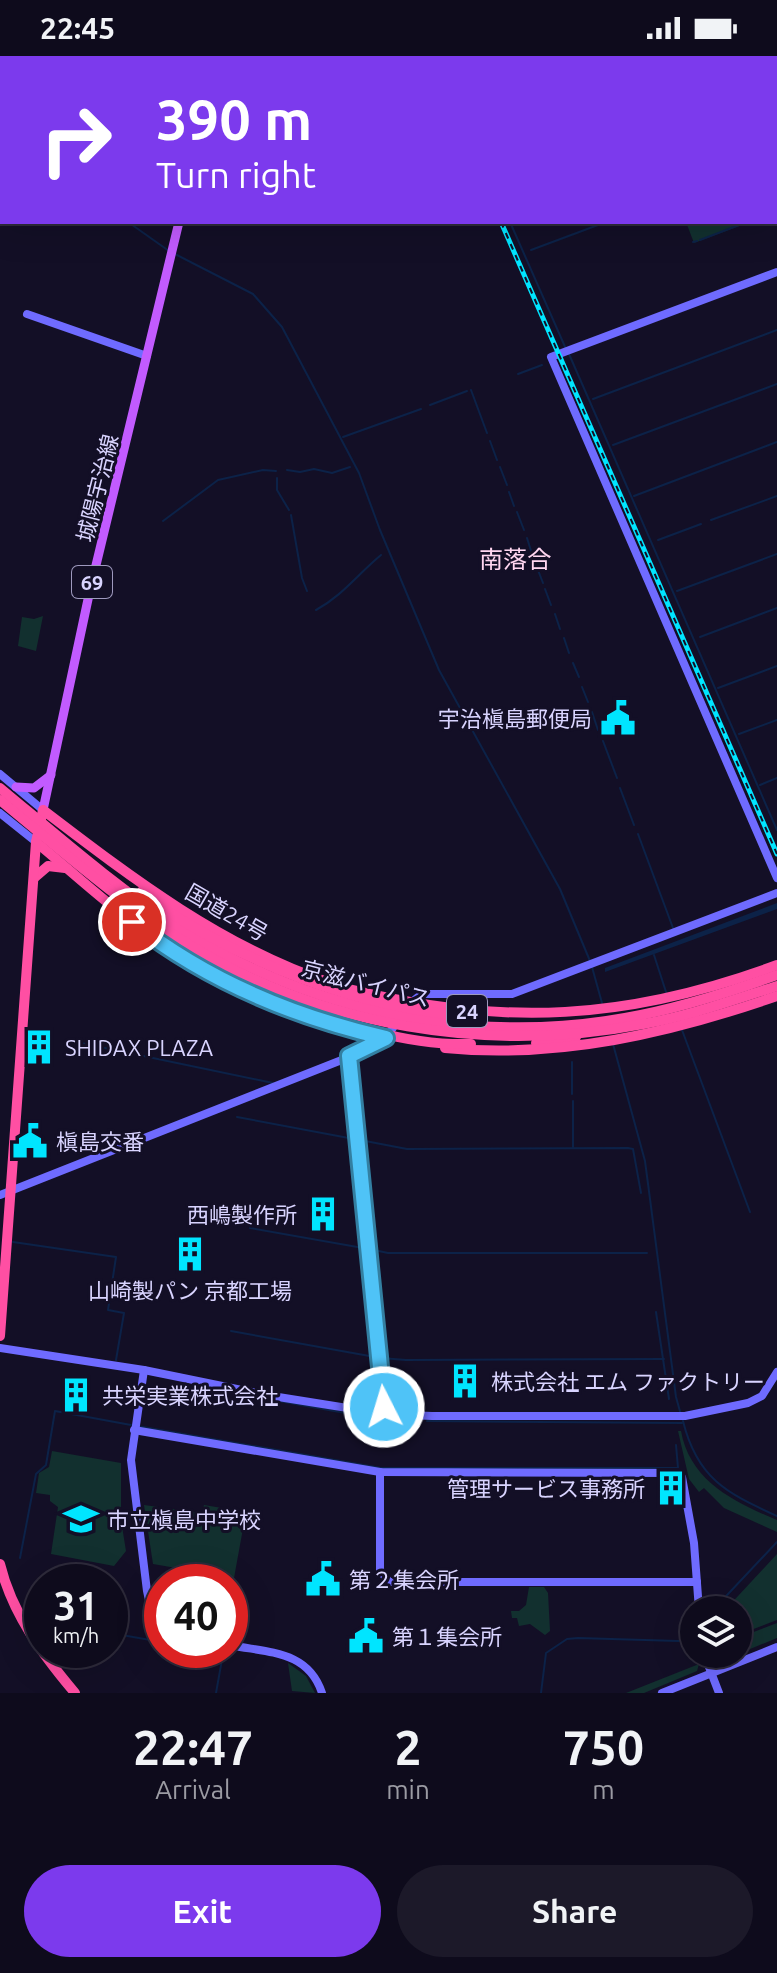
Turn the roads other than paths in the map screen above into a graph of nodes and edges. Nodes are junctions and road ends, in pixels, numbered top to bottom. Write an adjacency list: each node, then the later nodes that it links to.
1 (179, 224): 4 (main road, 城陽宇治線 / 69)
2 (777, 272): 16 (street)
3 (27, 314): 4 (street)
4 (147, 356): 6 (main road, 城陽宇治線 / 69)
5 (0, 774): 7 (street)
6 (51, 775): 7 (main road); 10 (main road, 城陽宇治線 / 69)
7 (16, 787): 10 (street)
8 (0, 788): 24 (highway, 京滋バイパス, bridge)
9 (0, 800): 25 (highway, 京滋バイパス, bridge)
10 (43, 810): 12 (highway); 14 (highway, 国道24号 / 24)
11 (0, 813): 12 (street)
12 (36, 842): 13 (highway, 24); 15 (highway)
13 (67, 869): 15 (highway); 18 (highway, 24)
14 (121, 869): 23 (highway, 国道24号 / 24); 24 (highway, bridge)
15 (34, 878): 28 (highway)
16 (777, 878)
17 (777, 893): 23 (street)
18 (148, 934): 25 (highway, bridge); 26 (highway, 24)
19 (777, 965): 23 (highway, 国道24号 / 24)
20 (777, 975): 24 (highway, 京滋バイパス, bridge)
21 (777, 986): 25 (highway, 京滋バイパス, bridge)
22 (777, 996): 26 (highway, 24)
23 (410, 1002): 26 (street)
24 (674, 1007)
25 (605, 1031)
26 (386, 1038): 27 (street)
27 (349, 1056): 28 (street); 33 (street)
28 (5, 1194): 29 (highway)
29 (0, 1336)
30 (0, 1348): 31 (street)
31 (144, 1370): 33 (street); 34 (street)
32 (777, 1372): 33 (street)
33 (385, 1414)
34 (134, 1427): 35 (street); 37 (street)
35 (380, 1472): 38 (street); 38 (street)
36 (0, 1564): 44 (highway)
37 (144, 1568)
38 (697, 1582): 39 (street)
39 (698, 1596)
40 (777, 1647): 43 (street)
41 (248, 1648): 45 (street)
42 (709, 1668): 43 (street)
43 (711, 1674): 46 (street); 47 (street)
44 (75, 1693)
45 (322, 1693)
46 (662, 1693)
47 (719, 1693)

